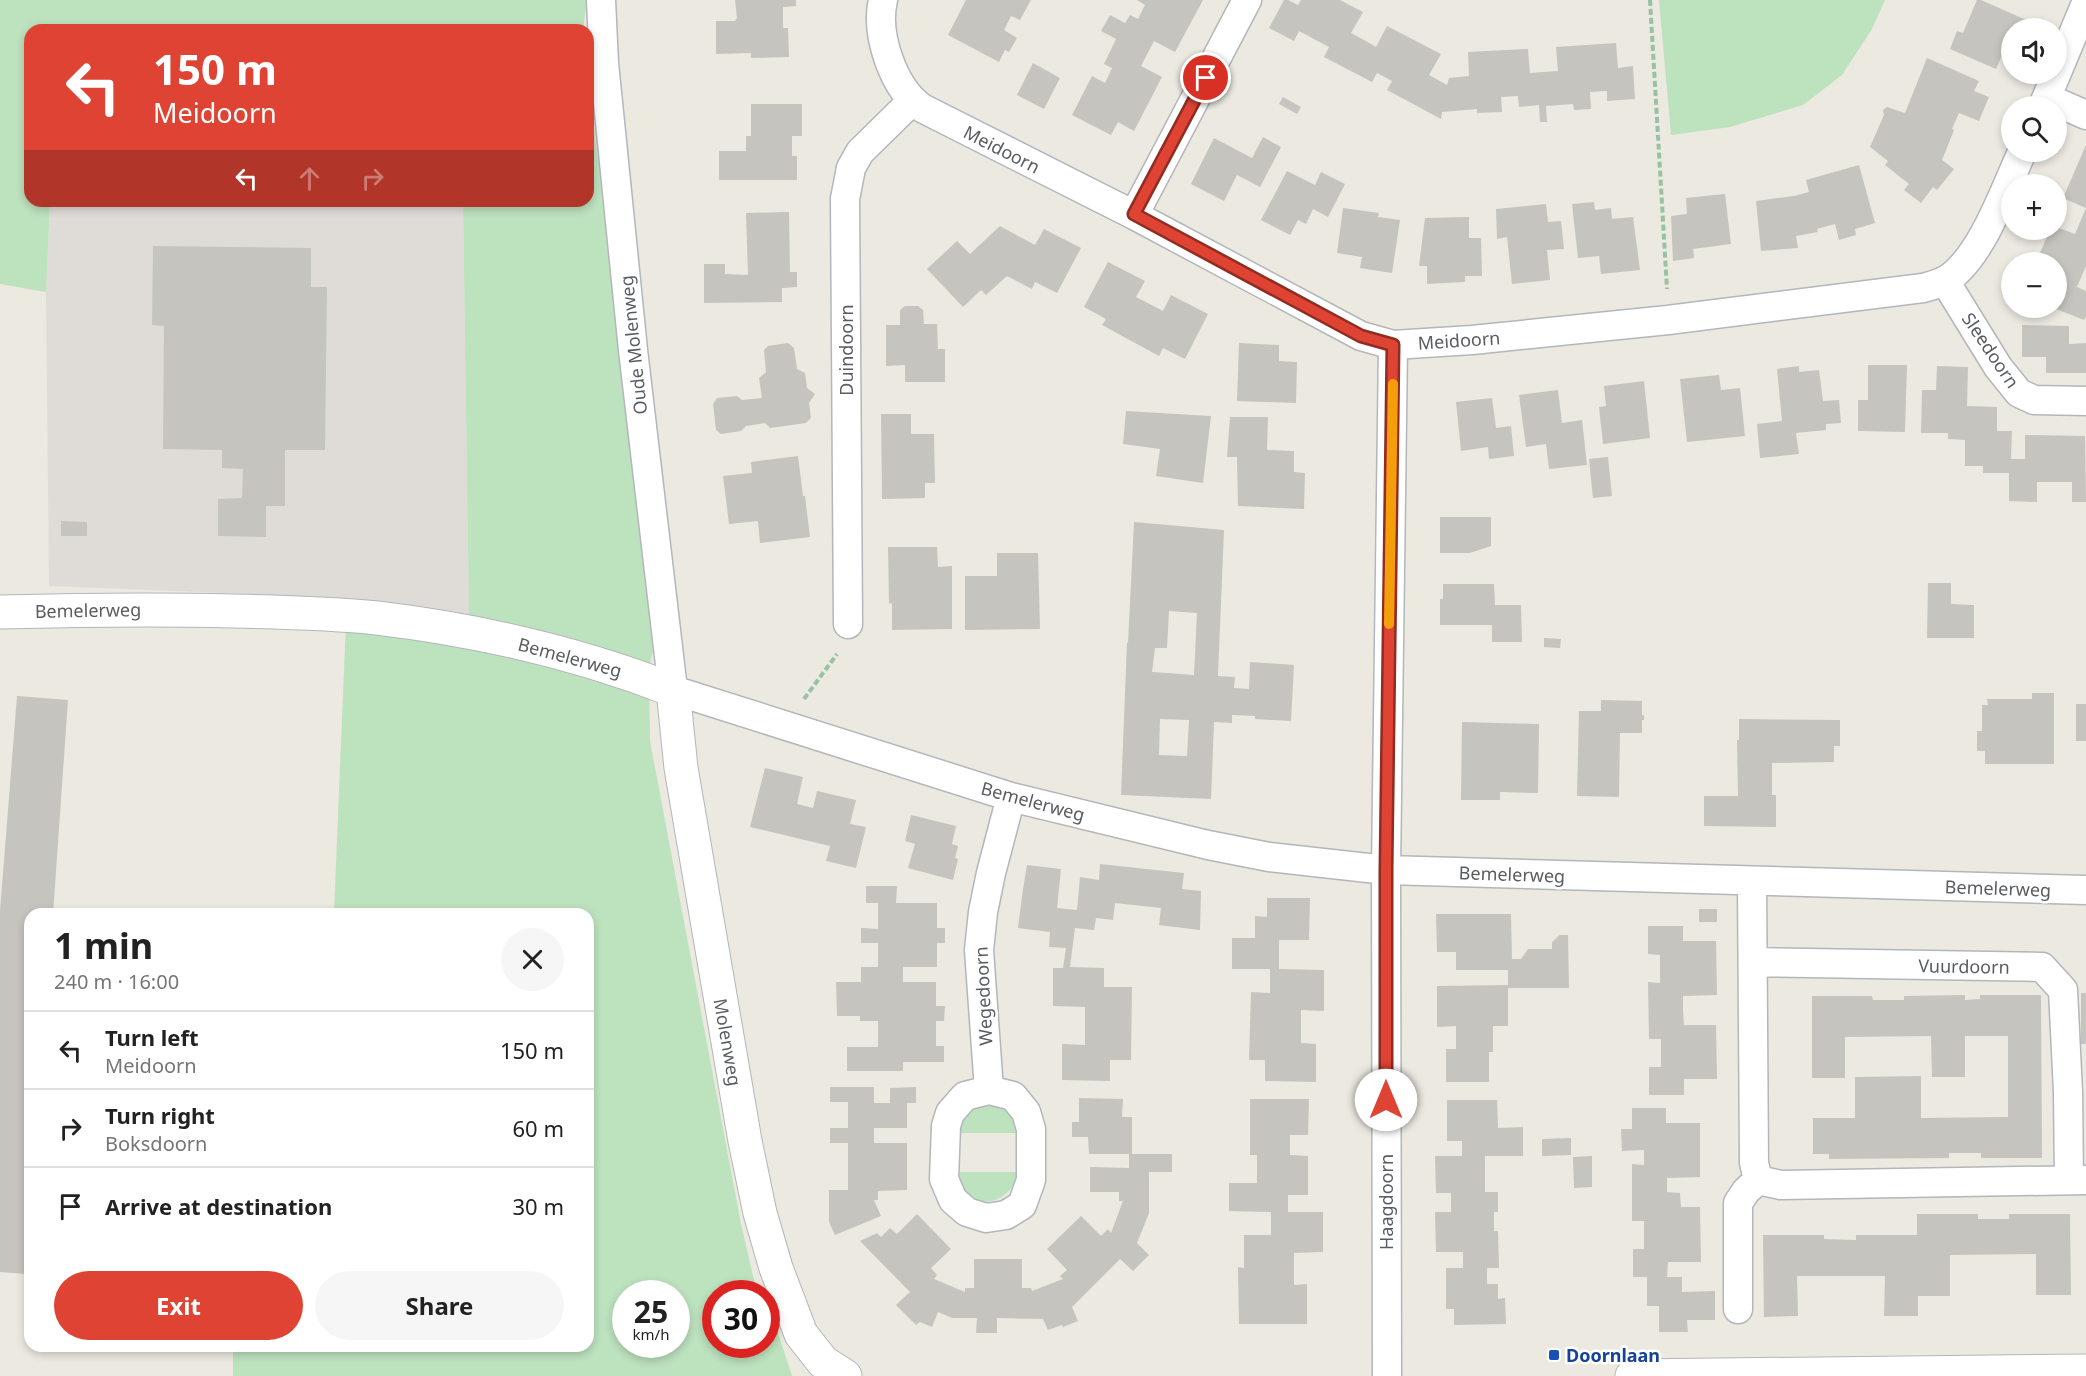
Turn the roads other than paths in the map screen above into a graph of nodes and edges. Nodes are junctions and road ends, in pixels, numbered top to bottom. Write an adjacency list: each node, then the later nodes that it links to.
1 (602, 0): 16 (street, Oude Molenweg)
2 (883, 0): 6 (street, Meidoorn)
3 (1247, 0): 10 (street)
4 (2086, 3): 5 (street)
5 (2047, 96)
6 (912, 101): 10 (street, Meidoorn); 15 (street, Duindoorn)
7 (2067, 108): 8 (street)
8 (2086, 114)
9 (2017, 162): 11 (street, Meidoorn)
10 (1134, 214): 12 (street, Meidoorn)
11 (1945, 281): 12 (street, Meidoorn); 13 (street, Sleedoorn)
12 (1393, 345): 18 (street, Haagdoorn)
13 (2086, 401)
14 (0, 612): 16 (street, Bemelerweg)
15 (848, 624)
16 (673, 690): 17 (street, Bemelerweg); 28 (street, Molenweg)
17 (1011, 797): 18 (street, Bemelerweg); 22 (street, Wegedoorn)
18 (1386, 870): 19 (street, Bemelerweg); 29 (street, Haagdoorn)
19 (1752, 882): 20 (street, Bemelerweg); 21 (street)
20 (2086, 890)
21 (1753, 962): 23 (street, Vuurdoorn); 24 (street)
22 (989, 1090)
23 (2077, 1092): 25 (street, Vuurdoorn)
24 (1758, 1180): 25 (street, Vuurdoorn); 26 (street)
25 (2078, 1180)
26 (1738, 1309)
27 (2086, 1371): 30 (street)
28 (842, 1375)
29 (1387, 1376)
30 (1632, 1376)

